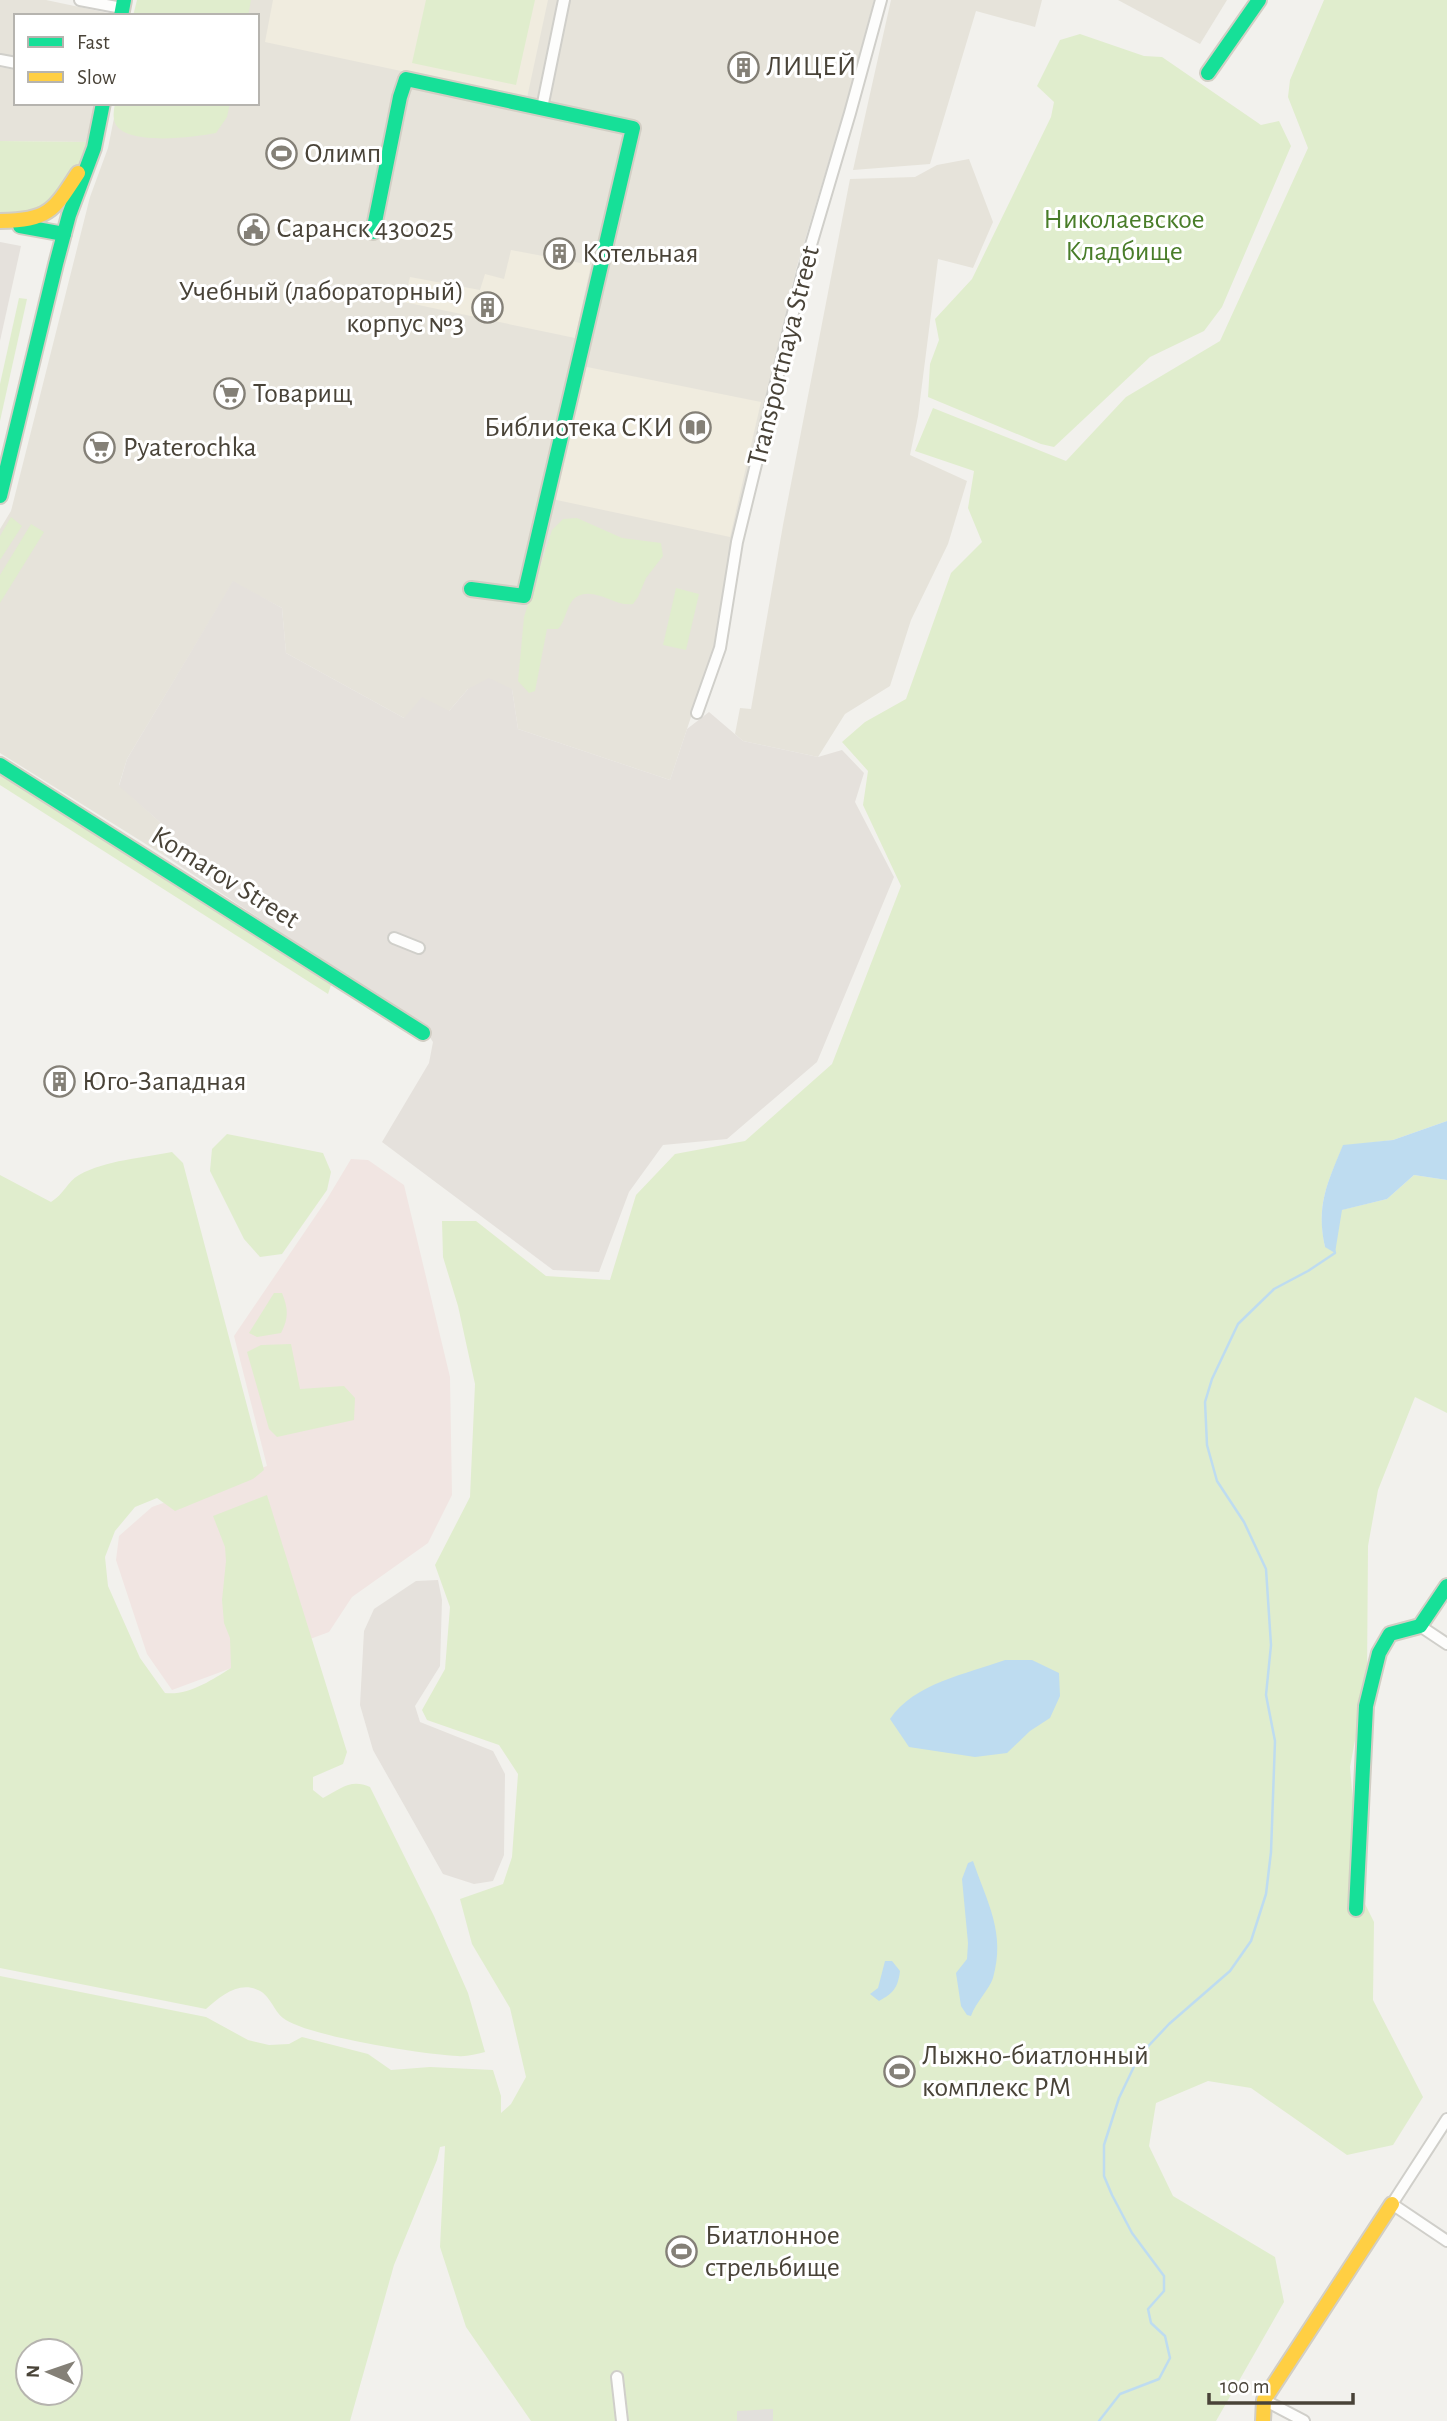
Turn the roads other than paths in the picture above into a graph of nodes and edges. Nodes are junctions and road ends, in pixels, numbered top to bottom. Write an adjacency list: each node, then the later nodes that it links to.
1 (80, 0): 5 (street)
2 (564, 0): 8 (street)
3 (881, 0): 15 (street, Transportnaya Street)
4 (1259, 0): 6 (street)
5 (122, 8)
6 (1208, 73)
7 (103, 105): 9 (street)
8 (542, 108): 11 (street); 14 (street)
9 (94, 148): 10 (street); 12 (street)
10 (0, 222): 12 (street)
11 (373, 232)
12 (64, 234): 13 (street)
13 (0, 496)
14 (471, 589)
15 (697, 713)
16 (0, 765): 19 (street, Komarov Street)
17 (394, 938): 18 (street)
18 (419, 948)
19 (423, 1033)
20 (1447, 1586): 21 (street)
21 (1420, 1626): 22 (street); 23 (street)
22 (1447, 1644)
23 (1356, 1909)
24 (1447, 2119): 25 (street)
25 (1392, 2204): 26 (street); 28 (street)
26 (1447, 2241)
27 (617, 2377): 29 (street)
28 (1264, 2400): 30 (street); 31 (street)
29 (622, 2421)
30 (1263, 2421)
31 (1304, 2421)

